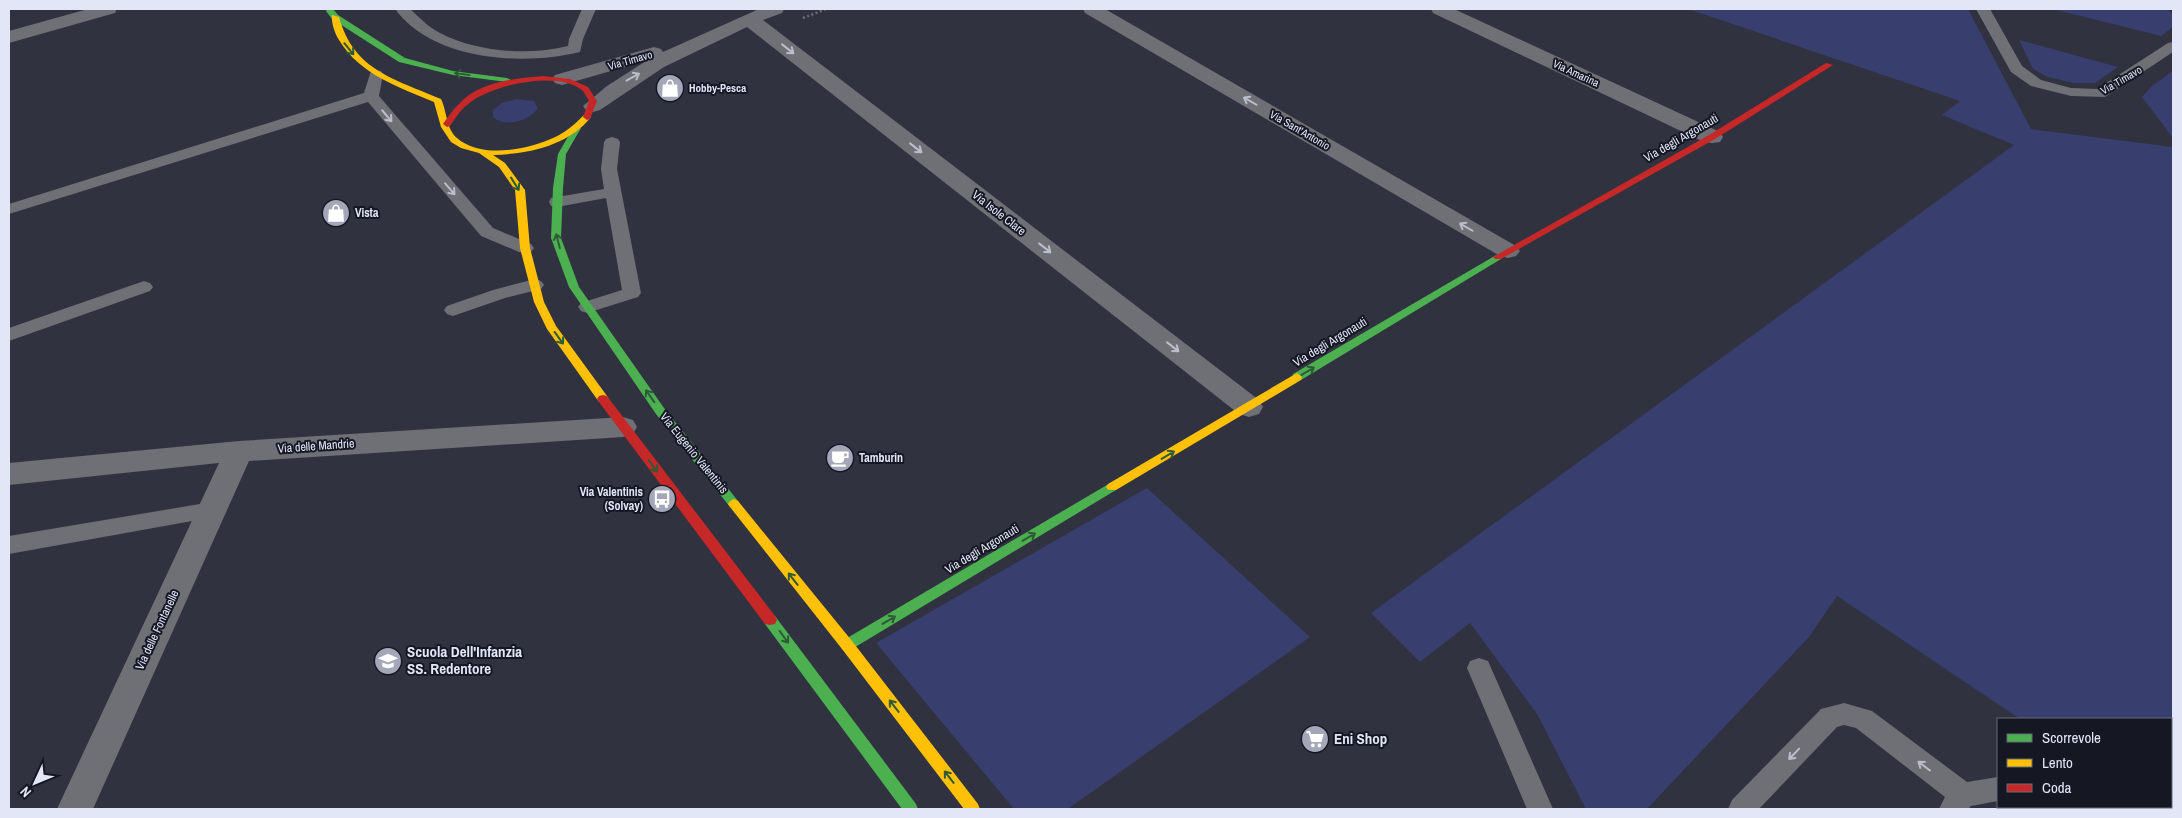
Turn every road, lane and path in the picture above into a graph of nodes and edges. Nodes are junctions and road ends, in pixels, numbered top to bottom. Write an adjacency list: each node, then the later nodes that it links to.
1 (108, 9): 10 (street)
2 (402, 9): 3 (lane)
3 (589, 9)
4 (775, 9): 9 (street, Via Timavo)
5 (1092, 9): 28 (street, Via Sant'Antonio, one-way to 5)
6 (1440, 9): 21 (street, Via Amarina)
7 (1983, 9): 12 (lane, Via Timavo)
8 (331, 13): 14 (main road, one-way to 14); 16 (main road, one-way to 8)
9 (736, 19): 11 (street, Via Timavo); 34 (street, Via Isole Clare, one-way to 34)
10 (9, 37)
11 (699, 40): 15 (street, Via Timavo); 18 (street, Via Timavo, one-way to 11)
12 (2173, 46)
13 (1829, 65): 21 (main road, Via degli Argonauti)
14 (376, 74): 17 (lane); 19 (main road)
15 (562, 79): 16 (main road, Via Timavo); 18 (main road, Via Timavo)
16 (511, 81): 19 (main road, Via Timavo)
17 (371, 96): 26 (lane); 27 (lane, one-way to 27)
18 (593, 106): 20 (main road, Via Timavo)
19 (447, 124): 23 (main road)
20 (576, 128): 23 (main road, Via Timavo); 25 (main road, Via Eugenio Valentinis)
21 (1712, 137): 28 (main road, Via degli Argonauti)
22 (612, 142): 24 (lane)
23 (481, 151): 27 (main road, one-way to 27)
24 (613, 192): 25 (lane); 31 (lane)
25 (557, 202): 31 (main road, Via Eugenio Valentinis, one-way to 25)
26 (9, 209)
27 (525, 248): 29 (main road)
28 (1508, 251): 34 (main road, Via degli Argonauti, one-way to 28)
29 (535, 285): 32 (lane); 35 (main road, one-way to 35)
30 (144, 287): 33 (lane)
31 (587, 307): 40 (main road, Via Eugenio Valentinis, one-way to 31)
32 (453, 310)
33 (9, 335)
34 (1249, 406): 40 (main road, Via degli Argonauti, one-way to 34)
35 (624, 427): 36 (street, Via delle Mandrie); 42 (main road, one-way to 42)
36 (238, 451): 37 (street, Via delle Mandrie); 38 (street, Via delle Fontanelle)
37 (9, 474)
38 (212, 510): 39 (lane); 45 (street, Via delle Fontanelle)
39 (9, 545)
40 (847, 645): 48 (main road, Via Eugenio Valentinis, one-way to 40)
41 (1479, 668): 49 (lane)
42 (883, 772): 46 (main road); 47 (main road)
43 (1997, 789): 44 (lane)
44 (1958, 802): 50 (lane, one-way to 50)
45 (75, 809)
46 (900, 809)
47 (911, 809)
48 (973, 809)
49 (1540, 809)
50 (1741, 809)

